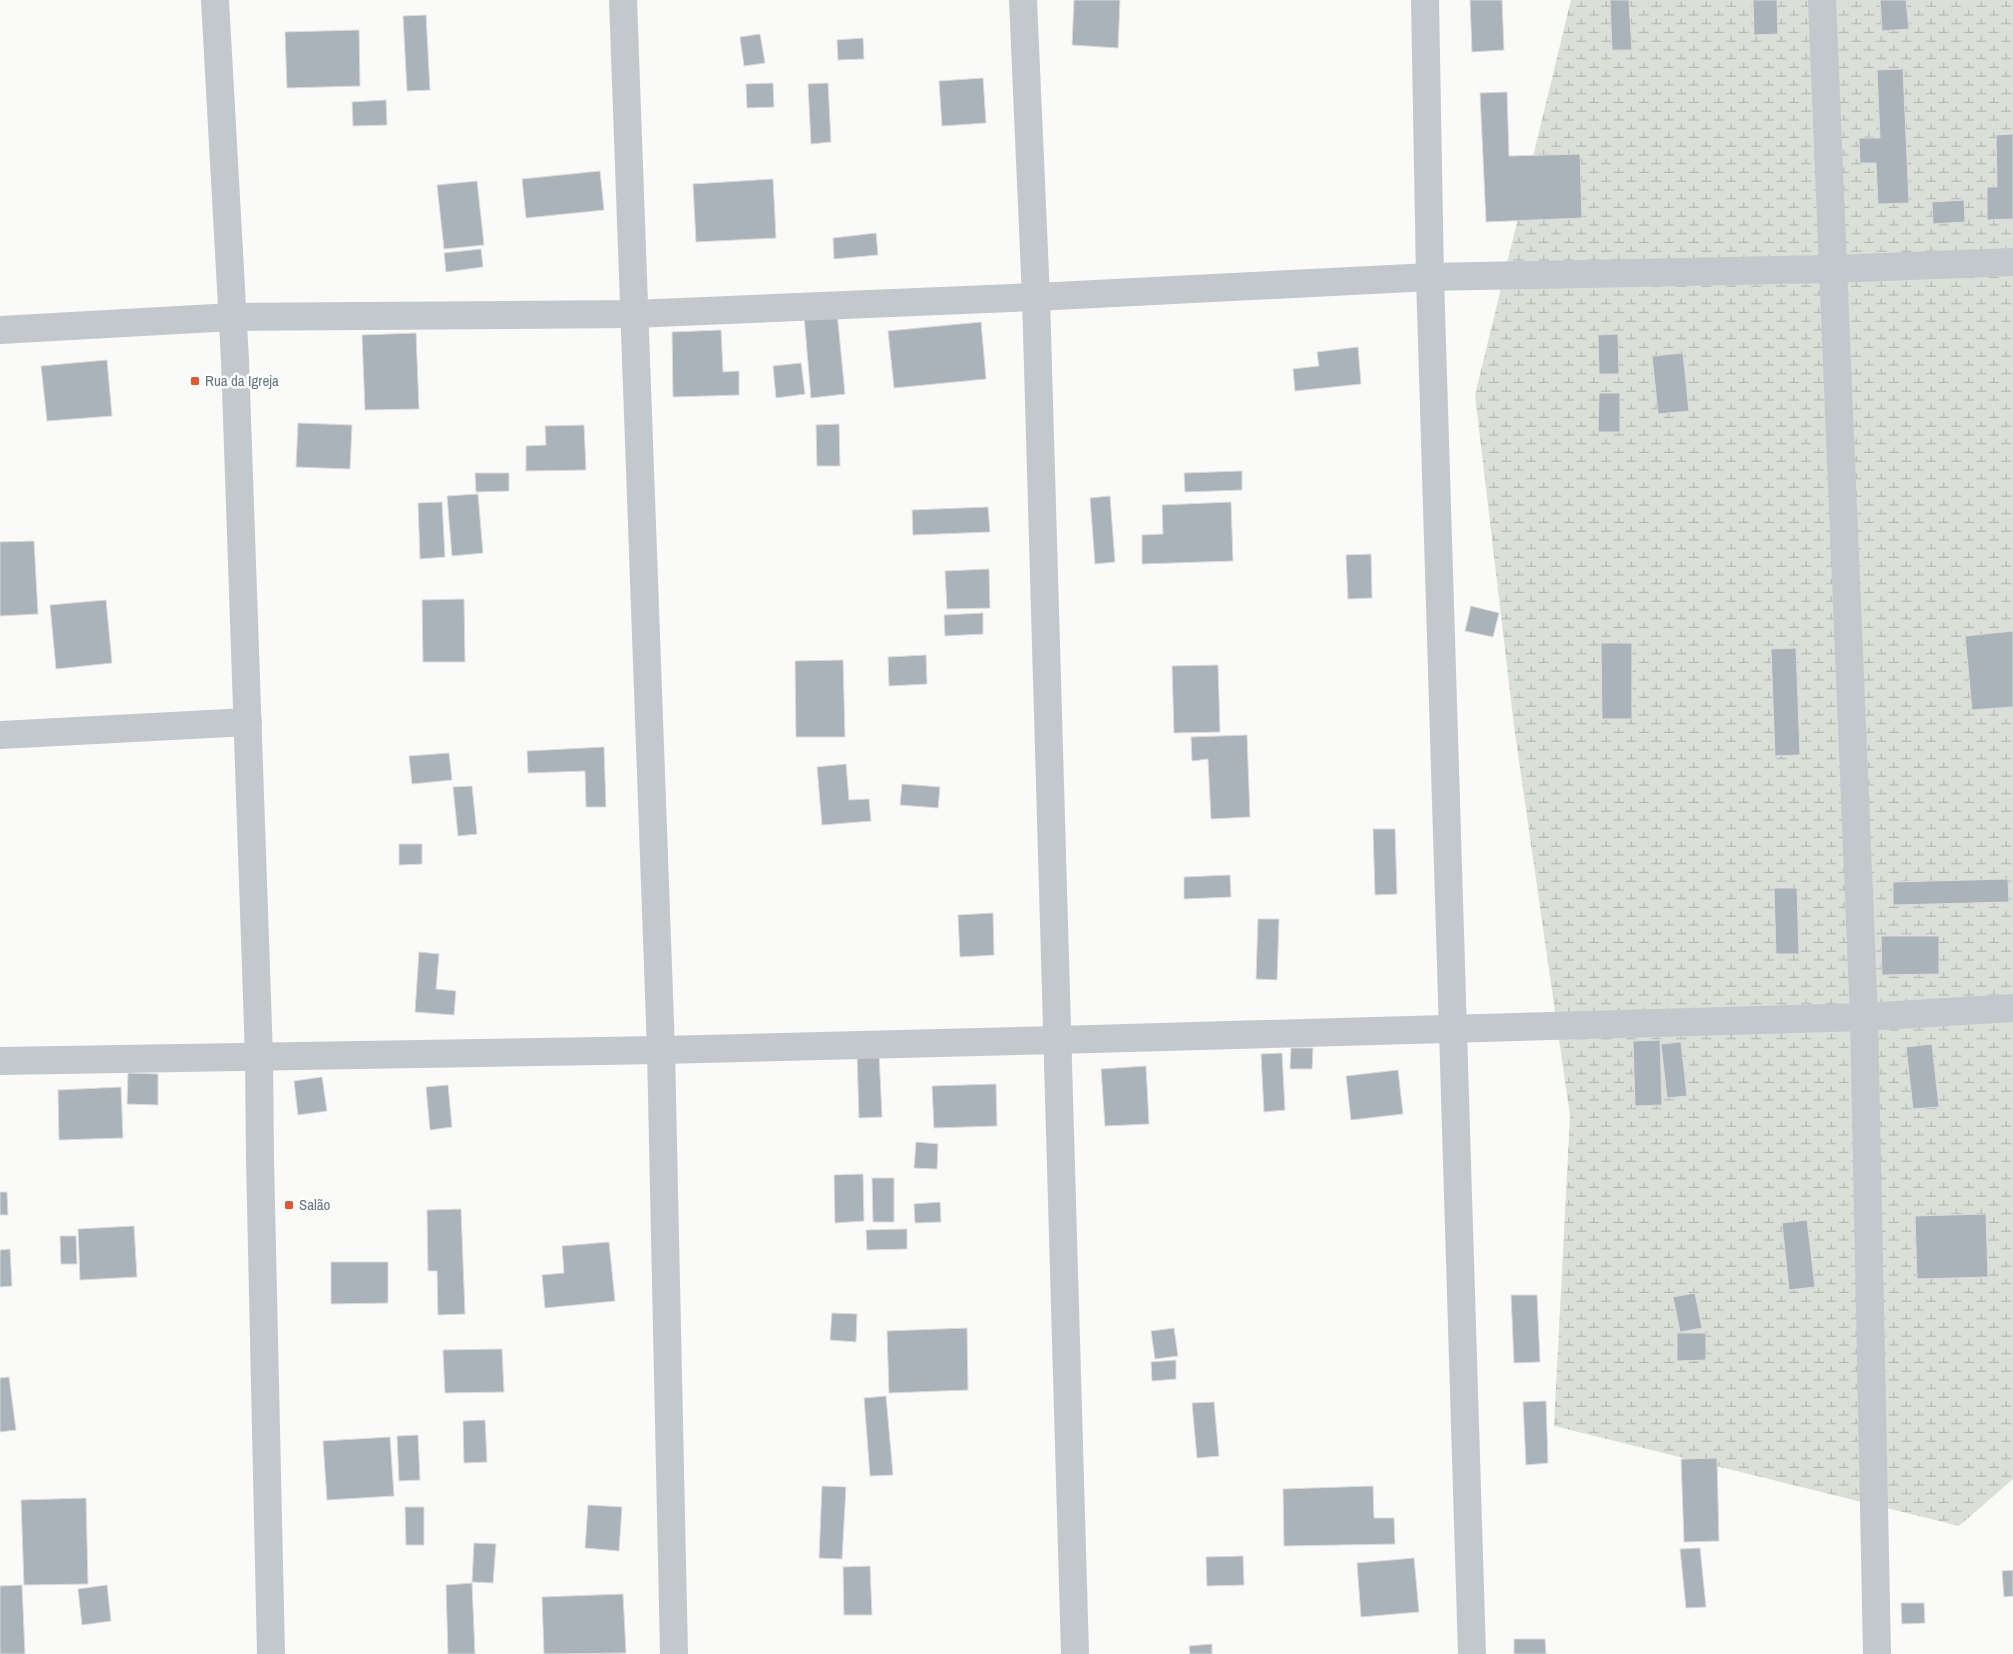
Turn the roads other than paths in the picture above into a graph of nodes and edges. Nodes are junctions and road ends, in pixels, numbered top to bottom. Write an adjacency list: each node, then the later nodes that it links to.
1 (215, 0): 11 (street)
2 (623, 0): 10 (street)
3 (1023, 0): 9 (street)
4 (1425, 0): 8 (street)
5 (1822, 0): 7 (street)
6 (2013, 262): 7 (street)
7 (1832, 269): 8 (street); 16 (street)
8 (1430, 277): 9 (street); 17 (street)
9 (1036, 297): 10 (street); 18 (street)
10 (634, 314): 11 (street); 19 (street)
11 (232, 317): 12 (street); 13 (street)
12 (0, 330)
13 (248, 722): 14 (street); 20 (street)
14 (0, 735)
15 (2013, 1008): 16 (street)
16 (1864, 1017): 17 (street); 26 (street)
17 (1452, 1028): 18 (street); 25 (street)
18 (1057, 1040): 19 (street); 24 (street)
19 (661, 1050): 20 (street); 23 (street)
20 (259, 1056): 21 (street); 22 (street)
21 (0, 1061)
22 (271, 1654)
23 (674, 1654)
24 (1075, 1654)
25 (1472, 1654)
26 (1877, 1654)

